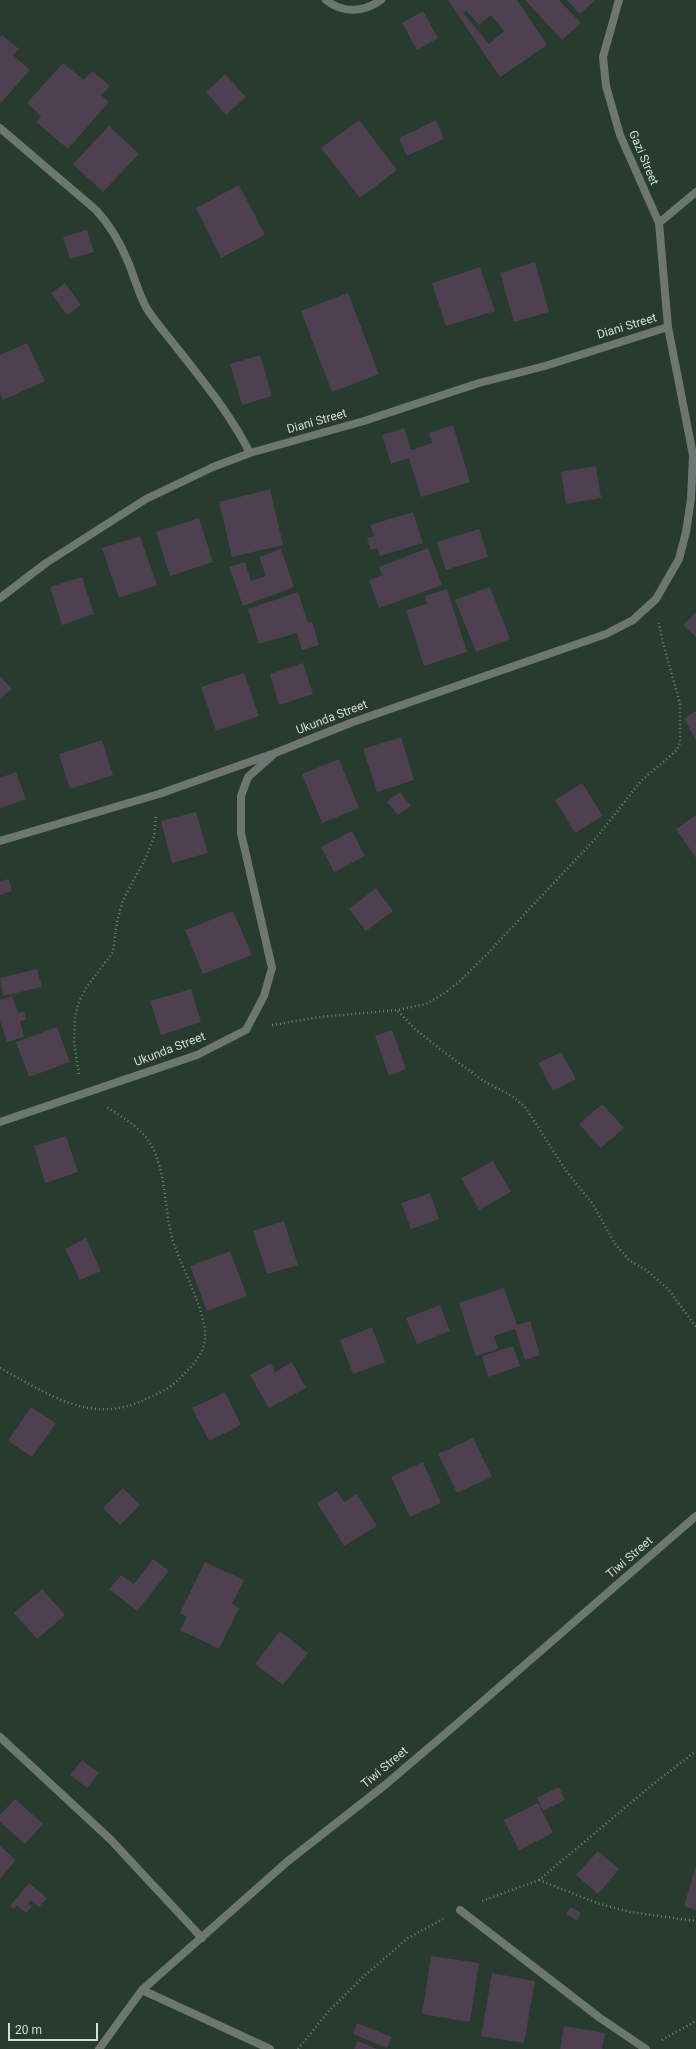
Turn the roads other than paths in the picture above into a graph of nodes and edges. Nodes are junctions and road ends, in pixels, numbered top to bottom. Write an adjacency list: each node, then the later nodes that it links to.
1 (326, 0): 2 (street)
2 (381, 0)
3 (619, 0): 6 (street, Gazi Street)
4 (0, 128): 8 (street)
5 (696, 192): 6 (street)
6 (659, 223): 7 (street, Gazi Street)
7 (668, 327): 8 (street, Diani Street); 10 (street, Ukunda Street)
8 (250, 453): 9 (street, Diani Street)
9 (0, 598)
10 (274, 753): 11 (street); 12 (street, Ukunda Street)
11 (0, 841)
12 (0, 1122)
13 (696, 1516): 16 (street, Tiwi Street)
14 (0, 1737): 16 (street)
15 (460, 1910): 20 (street)
16 (202, 1938): 17 (street, Tiwi Street)
17 (142, 1990): 18 (street, Tiwi Street); 19 (street)
18 (99, 2049)
19 (270, 2049)
20 (646, 2049)

